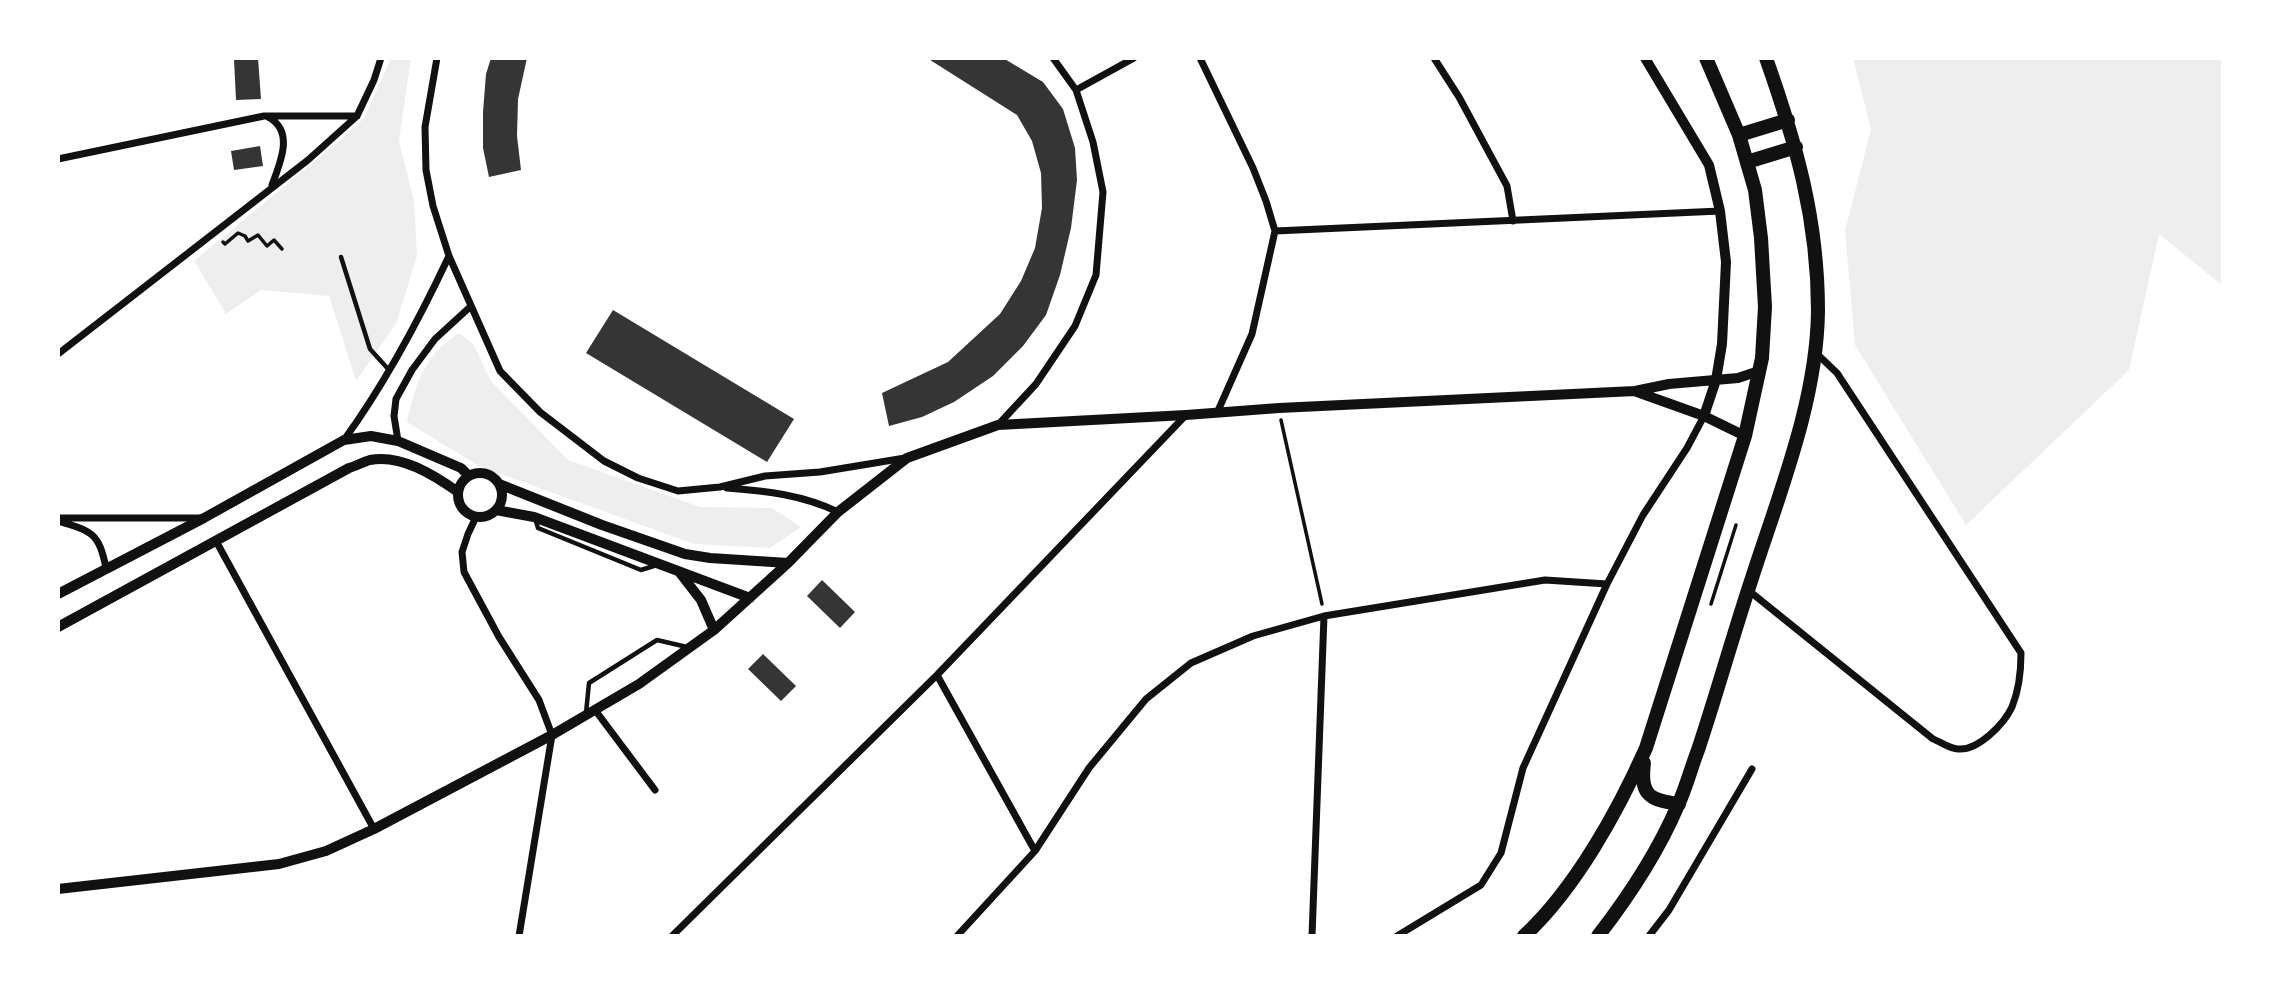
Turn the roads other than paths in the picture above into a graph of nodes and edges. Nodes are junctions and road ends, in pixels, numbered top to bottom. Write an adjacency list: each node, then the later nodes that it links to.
1 (381, 58): 12 (street)
2 (437, 58): 22 (street)
3 (1053, 58): 10 (street)
4 (1133, 58): 10 (street)
5 (1200, 58): 21 (street)
6 (1434, 58): 20 (street)
7 (1646, 58): 19 (street)
8 (1706, 58): 14 (main road)
9 (1766, 58): 13 (main road)
10 (1076, 90): 34 (street)
11 (264, 116): 12 (street); 16 (street); 18 (street)
12 (357, 116): 18 (street)
13 (1788, 120): 14 (main road); 15 (main road)
14 (1739, 135): 17 (main road)
15 (1796, 147): 17 (main road); 25 (main road)
16 (58, 159)
17 (1747, 162): 28 (main road)
18 (272, 186): 26 (street)
19 (1720, 211): 20 (street); 29 (street)
20 (1513, 221): 21 (street)
21 (1275, 231): 31 (street)
22 (449, 256): 24 (street); 27 (street)
23 (341, 257): 27 (lane)
24 (470, 307): 37 (street); 41 (street)
25 (1815, 352): 53 (main road); 53 (street)
26 (58, 354)
27 (389, 371): 36 (street)
28 (1759, 371): 29 (street); 35 (main road)
29 (1716, 380): 30 (street); 33 (street)
30 (1634, 391): 31 (street); 33 (street)
31 (1217, 413): 32 (street)
32 (1186, 415): 34 (street); 60 (street)
33 (1704, 416): 35 (street); 52 (street)
34 (998, 425): 38 (street)
35 (1745, 436): 63 (main road)
36 (344, 440): 37 (street); 45 (street)
37 (398, 441): 39 (street)
38 (907, 458): 41 (street); 44 (street)
39 (469, 476): 40 (street); 42 (street)
40 (499, 484): 43 (street); 49 (street)
41 (720, 487): 44 (street)
42 (458, 492): 46 (street); 48 (street)
43 (496, 510): 46 (street); 51 (street)
44 (838, 512): 49 (street)
45 (204, 517): 47 (street); 50 (street)
46 (476, 517): 62 (street)
47 (58, 520): 50 (street)
48 (216, 541): 57 (street); 67 (street)
49 (788, 563): 55 (street)
50 (106, 568): 54 (street)
51 (678, 571): 55 (street); 58 (street)
52 (1607, 584): 56 (street); 74 (street)
53 (1748, 590): 66 (main road)
54 (58, 594)
55 (750, 598): 58 (street)
56 (1324, 616): 68 (street); 73 (street)
57 (58, 628)
58 (714, 630): 59 (street)
59 (692, 648): 61 (street); 61 (lane)
60 (937, 676): 68 (street); 71 (street)
61 (590, 713): 62 (street); 65 (street)
62 (552, 734): 67 (street); 70 (street)
63 (1646, 748): 66 (main road); 75 (main road)
64 (1752, 769): 77 (street)
65 (655, 790)
66 (1679, 803): 76 (main road)
67 (374, 829): 69 (street)
68 (1035, 851): 72 (street)
69 (58, 889)
70 (519, 936)
71 (673, 936)
72 (957, 936)
73 (1312, 936)
74 (1396, 936)
75 (1524, 936)
76 (1598, 936)
77 (1649, 936)

